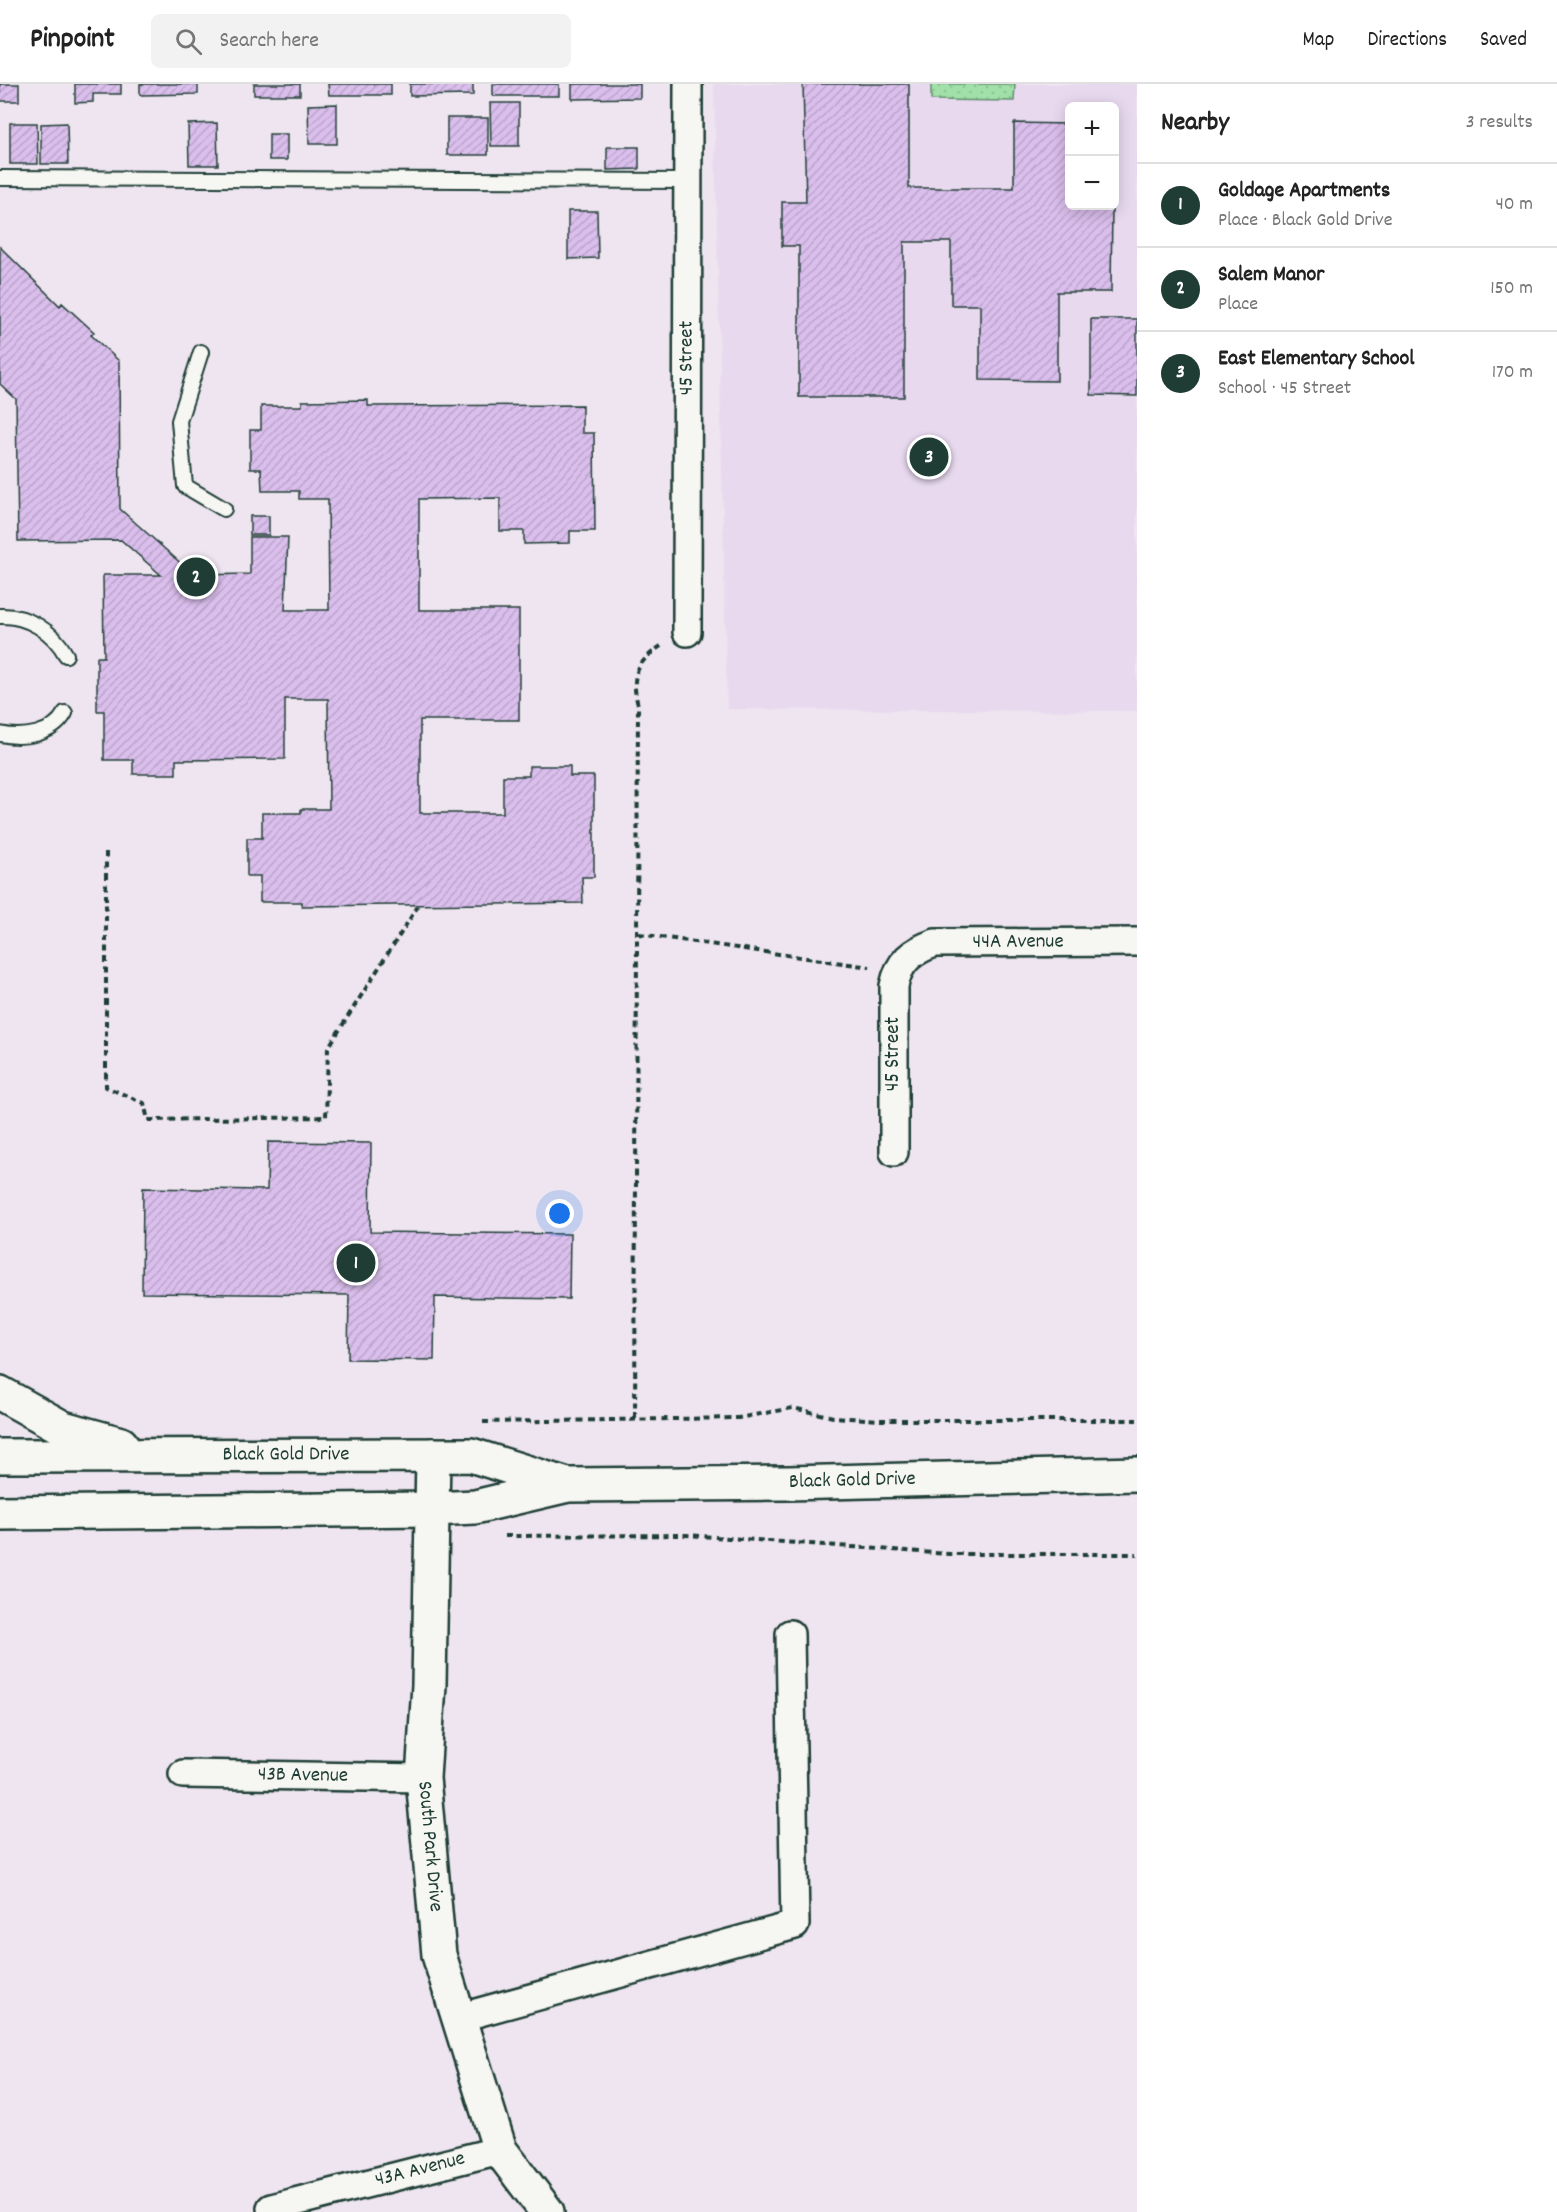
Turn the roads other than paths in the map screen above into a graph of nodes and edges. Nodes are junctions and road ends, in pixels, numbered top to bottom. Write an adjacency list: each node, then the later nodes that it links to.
1 (688, 84): 3 (street, 45 Street)
2 (0, 178): 3 (lane)
3 (688, 181): 7 (street, 45 Street)
4 (201, 352): 5 (lane)
5 (224, 509)
6 (0, 616): 8 (lane)
7 (687, 632)
8 (66, 655)
9 (65, 713): 10 (lane)
10 (0, 734)
11 (1137, 942): 12 (street, 44A Avenue)
12 (901, 965): 13 (street, 45 Street)
13 (894, 1152)
14 (0, 1393): 15 (main road)
15 (172, 1455): 16 (main road, Black Gold Drive); 17 (main road, Black Gold Drive)
16 (434, 1455): 19 (main road, Black Gold Drive); 20 (main road, South Park Drive)
17 (0, 1456)
18 (1137, 1474): 19 (main road, Black Gold Drive)
19 (568, 1485): 20 (main road, Black Gold Drive)
20 (432, 1509): 21 (main road, Black Gold Drive); 24 (main road, South Park Drive)
21 (0, 1513)
22 (790, 1635): 25 (street)
23 (183, 1774): 24 (street, 43B Avenue)
24 (423, 1778): 25 (main road, South Park Drive)
25 (458, 2018): 26 (main road, South Park Drive)
26 (500, 2150): 27 (street, 43A Avenue); 28 (main road, South Park Drive)
27 (271, 2208)
28 (548, 2212)

